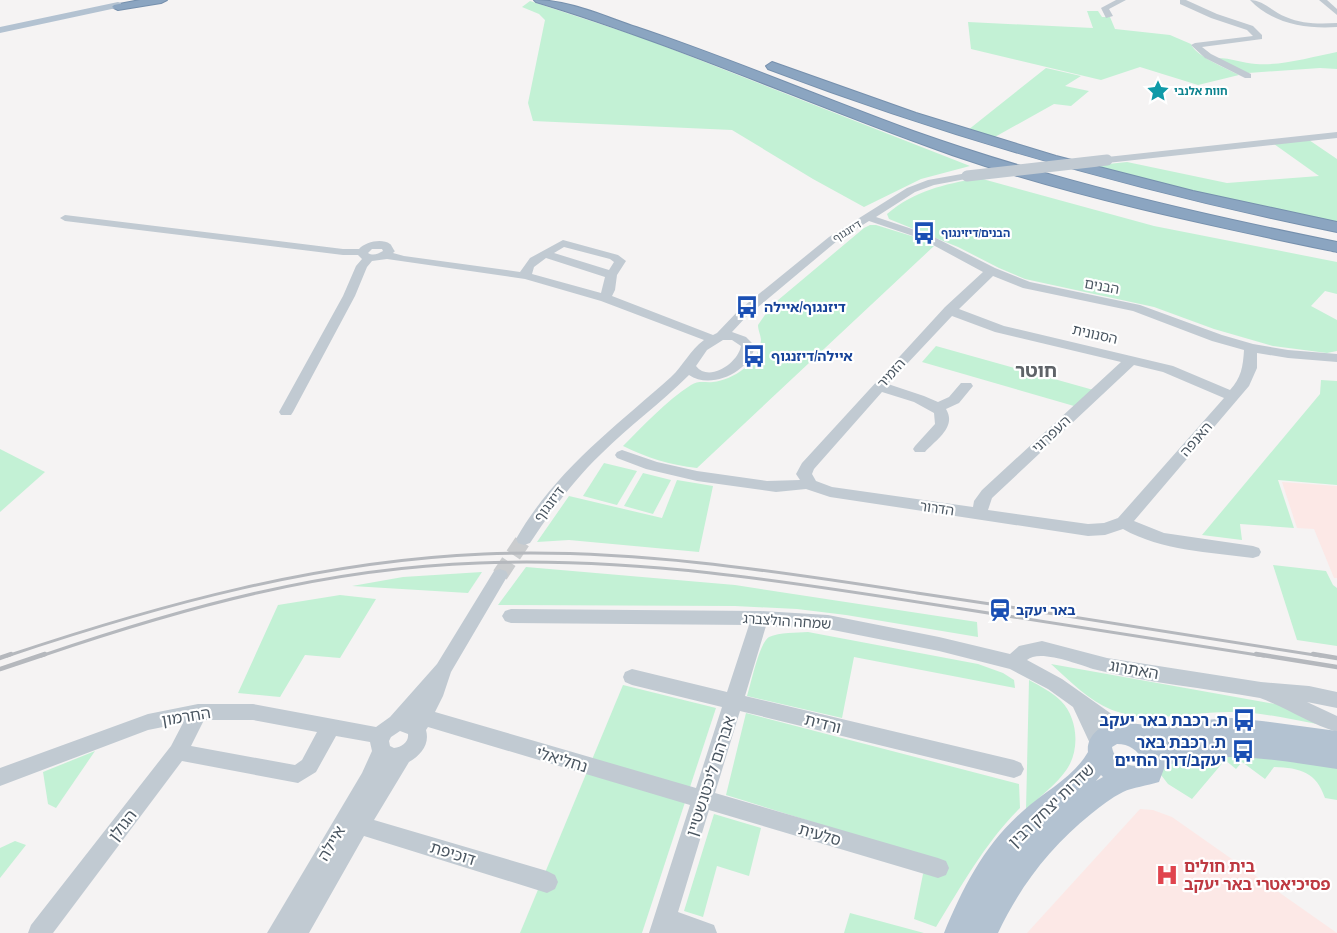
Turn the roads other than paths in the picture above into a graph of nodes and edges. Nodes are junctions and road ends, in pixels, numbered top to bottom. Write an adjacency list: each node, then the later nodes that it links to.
1 (136, 0): 11 (highway)
2 (141, 0): 11 (highway)
3 (155, 0): 11 (highway)
4 (161, 0): 11 (highway)
5 (585, 0): 12 (highway)
6 (1122, 0): 14 (street)
7 (1254, 0): 15 (street)
8 (1322, 0): 13 (street)
9 (543, 1): 25 (highway)
10 (1183, 2): 16 (street)
11 (118, 6): 18 (main road)
12 (611, 8)
13 (1337, 13)
14 (1108, 16)
15 (1336, 26)
16 (1247, 27): 17 (street); 20 (street)
17 (1262, 28)
18 (0, 32)
19 (763, 62): 24 (highway)
20 (1248, 76)
21 (1337, 135): 22 (street, דיזנגוף, bridge)
22 (870, 217): 28 (street, הבנים); 33 (street, דיזנגוף)
23 (65, 218): 27 (street)
24 (1337, 227)
25 (1337, 246)
26 (544, 254): 29 (street); 29 (street); 30 (street)
27 (365, 255): 30 (street); 46 (street)
28 (991, 271): 32 (street, הזמיר); 36 (street, הבנים)
29 (611, 275): 31 (street)
30 (526, 276): 31 (street)
31 (605, 298): 34 (street)
32 (949, 310): 38 (street, הסנונית); 41 (street, הזמיר)
33 (742, 314): 34 (street, דיזנגוף); 35 (street)
34 (717, 338): 35 (street); 39 (street, דיזנגוף)
35 (743, 340): 40 (street, דיזנגוף)
36 (1251, 348): 37 (street, הבנים); 44 (street, האנפה)
37 (1337, 358)
38 (1132, 359): 44 (street, הסנונית); 50 (street, העפרוני)
39 (689, 366): 40 (street); 43 (street, דיזנגוף)
40 (704, 377): 43 (street, דיזנגוף)
41 (879, 386): 45 (street); 49 (street, הזמיר)
42 (966, 386): 45 (street)
43 (663, 391): 52 (street, דיזנגוף)
44 (1232, 396): 51 (street, האנפה)
45 (937, 408): 47 (street)
46 (286, 412)
47 (920, 449)
48 (622, 455): 49 (street)
49 (808, 482): 50 (street, הדרור)
50 (979, 514): 51 (street, הדרור)
51 (1124, 522): 53 (street)
52 (524, 539)
53 (1253, 552)
54 (500, 575): 58 (street)
55 (511, 616): 56 (street, שמחה הולצברג)
56 (760, 618): 57 (street, שמחה הולצברג); 62 (street, אברהם ליכטנשטיין)
57 (1015, 663): 60 (street, האתרוג); 63 (street, שמחה הולצברג)
58 (443, 669): 65 (street); 66 (street)
59 (632, 676): 62 (street, ורדית)
60 (1261, 690): 61 (street, האתרוג); 67 (street, האתרוג)
61 (1337, 700)
62 (734, 701): 77 (street, ורדית); 80 (street, אברהם ליכטנשטיין)
63 (1077, 701): 69 (street, שמחה הולצברג); 72 (street, שמחה הולצברג)
64 (198, 712): 68 (street, החרמון); 73 (street, הגולן); 78 (street, החרמון)
65 (397, 723): 66 (street); 71 (street)
66 (420, 724): 74 (street); 80 (street, נחליאלי)
67 (1337, 724)
68 (331, 726): 71 (street, החרמון); 73 (street)
69 (1128, 734): 70 (main road); 72 (main road); 76 (main road)
70 (1337, 742)
71 (381, 744): 74 (street); 86 (street, איילה)
72 (1100, 749): 79 (main road); 89 (main road, שדרות יצחק רבין)
73 (178, 752): 85 (street, הגולן)
74 (403, 756): 81 (street, איילה)
75 (1337, 758): 76 (main road)
76 (1154, 759): 79 (main road)
77 (1014, 769)
78 (0, 777)
79 (1130, 778): 90 (main road, שדרות יצחק רבין)
80 (702, 800): 82 (street, סלעית); 84 (street, אברהם ליכטנשטיין)
81 (360, 825): 83 (street, דוכיפת); 87 (street, איילה)
82 (938, 868)
83 (547, 882)
84 (662, 926): 88 (street)
85 (39, 933)
86 (278, 933)
87 (296, 933)
88 (706, 933)
89 (958, 933)
90 (984, 933)

